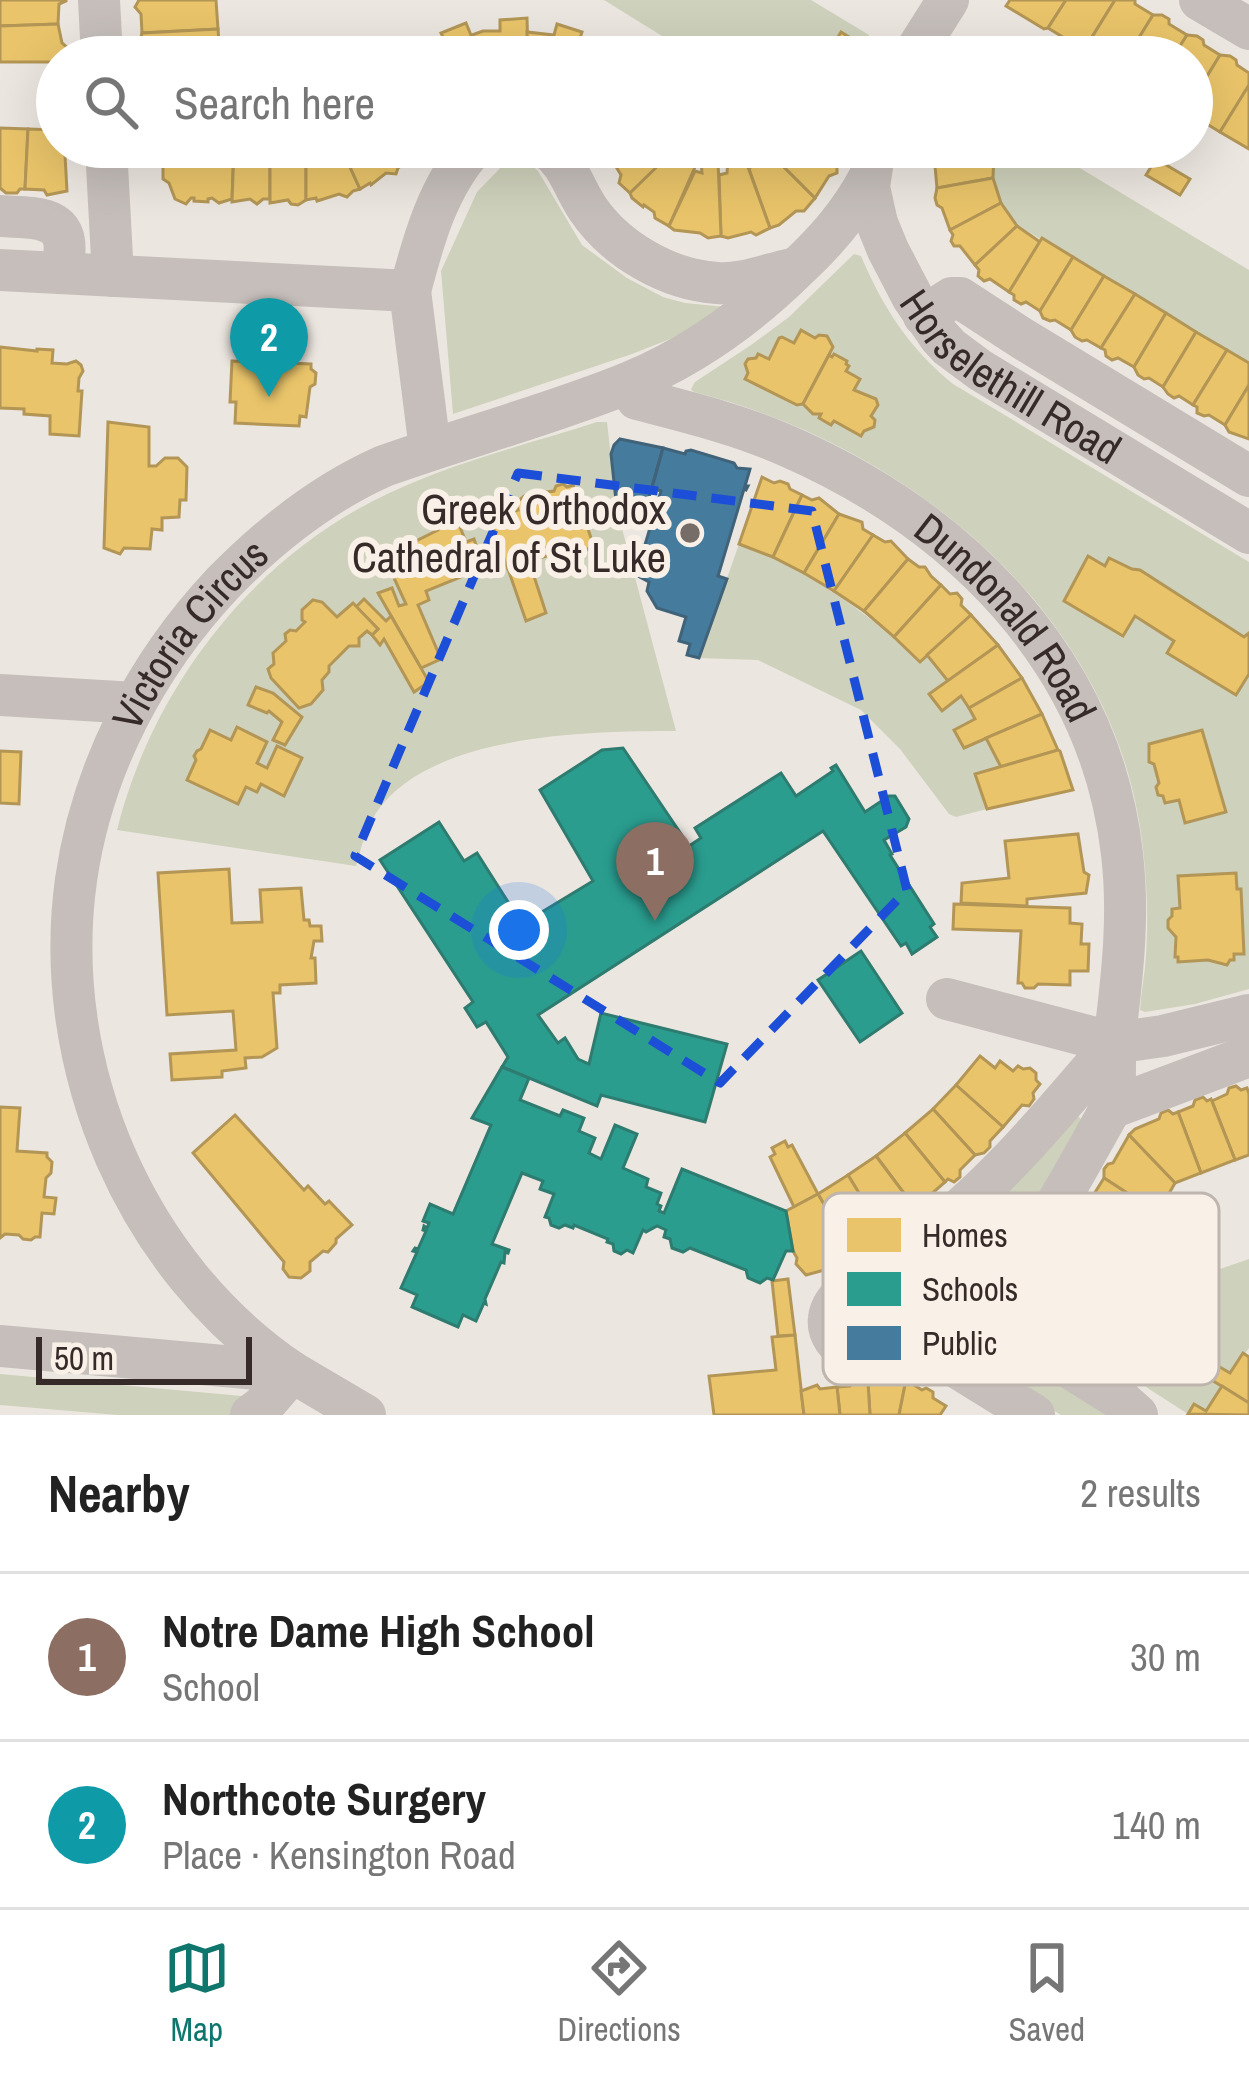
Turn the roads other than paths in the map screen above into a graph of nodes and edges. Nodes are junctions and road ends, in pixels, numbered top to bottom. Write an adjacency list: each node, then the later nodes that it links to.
1 (99, 0): 5 (street)
2 (948, 0): 6 (street)
3 (1201, 0): 4 (street)
4 (1249, 29)
5 (100, 36)
6 (925, 36)
7 (107, 168): 16 (street)
8 (457, 168): 17 (street)
9 (566, 168): 13 (street)
10 (869, 168): 13 (street, Victoria Circus)
11 (871, 168): 18 (street, Horselethill Road)
12 (0, 217): 15 (street)
13 (799, 267): 19 (street, Victoria Circus)
14 (0, 270): 15 (street)
15 (62, 273): 16 (street)
16 (113, 276): 17 (street)
17 (410, 291): 20 (street)
18 (924, 316): 21 (street); 22 (street, Horselethill Road)
19 (628, 383): 20 (street, Victoria Circus); 27 (street, Dundonald Road)
20 (430, 449): 24 (street, Victoria Circus)
21 (1249, 476)
22 (1249, 533)
23 (0, 695): 24 (street)
24 (135, 703): 35 (street, Victoria Circus)
25 (947, 999): 27 (street)
26 (1249, 1016): 27 (street)
27 (1114, 1043): 29 (street, Dundonald Road); 30 (street)
28 (1249, 1056): 29 (street)
29 (1112, 1108): 31 (street)
30 (978, 1193)
31 (1062, 1193)
32 (0, 1346): 35 (street)
33 (985, 1385): 38 (street)
34 (1097, 1385): 39 (street)
35 (307, 1396): 36 (street); 37 (street, Victoria Circus)
36 (251, 1415)
37 (365, 1415)
38 (1034, 1415)
39 (1136, 1415)

